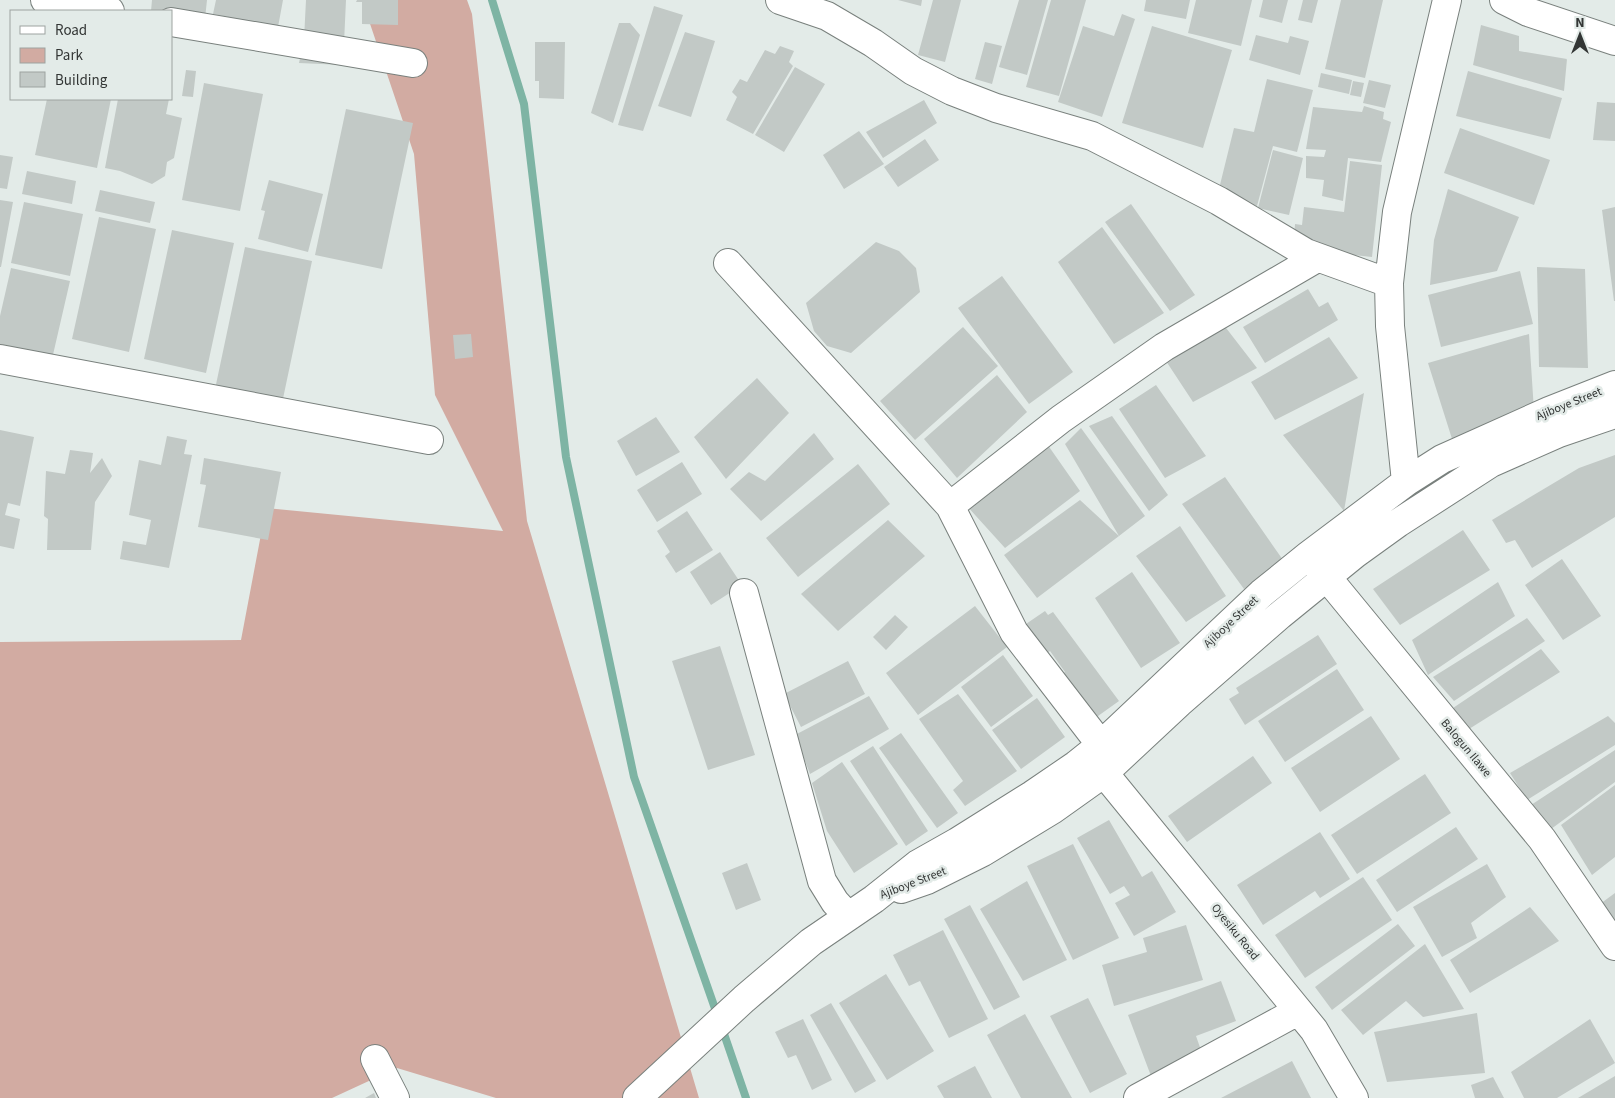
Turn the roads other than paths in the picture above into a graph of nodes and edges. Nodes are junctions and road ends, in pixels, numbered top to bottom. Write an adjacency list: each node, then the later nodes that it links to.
1 (45, 0): 5 (street)
2 (780, 0): 9 (street)
3 (1447, 0): 11 (street)
4 (1504, 0): 7 (street)
5 (104, 10)
6 (172, 22): 8 (street)
7 (1615, 41)
8 (412, 63)
9 (1317, 258): 11 (street); 17 (street)
10 (728, 263): 17 (street)
11 (1389, 283): 16 (street)
12 (0, 359): 15 (street)
13 (1615, 385): 16 (street, Ajiboye Street)
14 (1615, 414): 19 (street, Ajiboye Street)
15 (429, 440)
16 (1406, 482): 18 (street, Ajiboye Street)
17 (950, 506): 21 (street)
18 (1309, 555): 19 (street, Balogun Ilawe); 21 (street, Ajiboye Street)
19 (1326, 578): 22 (street, Ajiboye Street); 25 (street, Balogun Ilawe)
20 (744, 593): 24 (street)
21 (1102, 745): 23 (street, Ajiboye Street)
22 (1104, 773): 23 (street, Ajiboye Street); 26 (street, Oyesiku Road)
23 (874, 898): 24 (street, Ajiboye Street)
24 (842, 921): 29 (street, Ajiboye Street)
25 (1615, 946)
26 (1298, 1011): 30 (street); 31 (street, Oyesiku Road)
27 (375, 1059): 28 (street)
28 (394, 1098)
29 (637, 1098)
30 (1138, 1098)
31 (1354, 1098)

